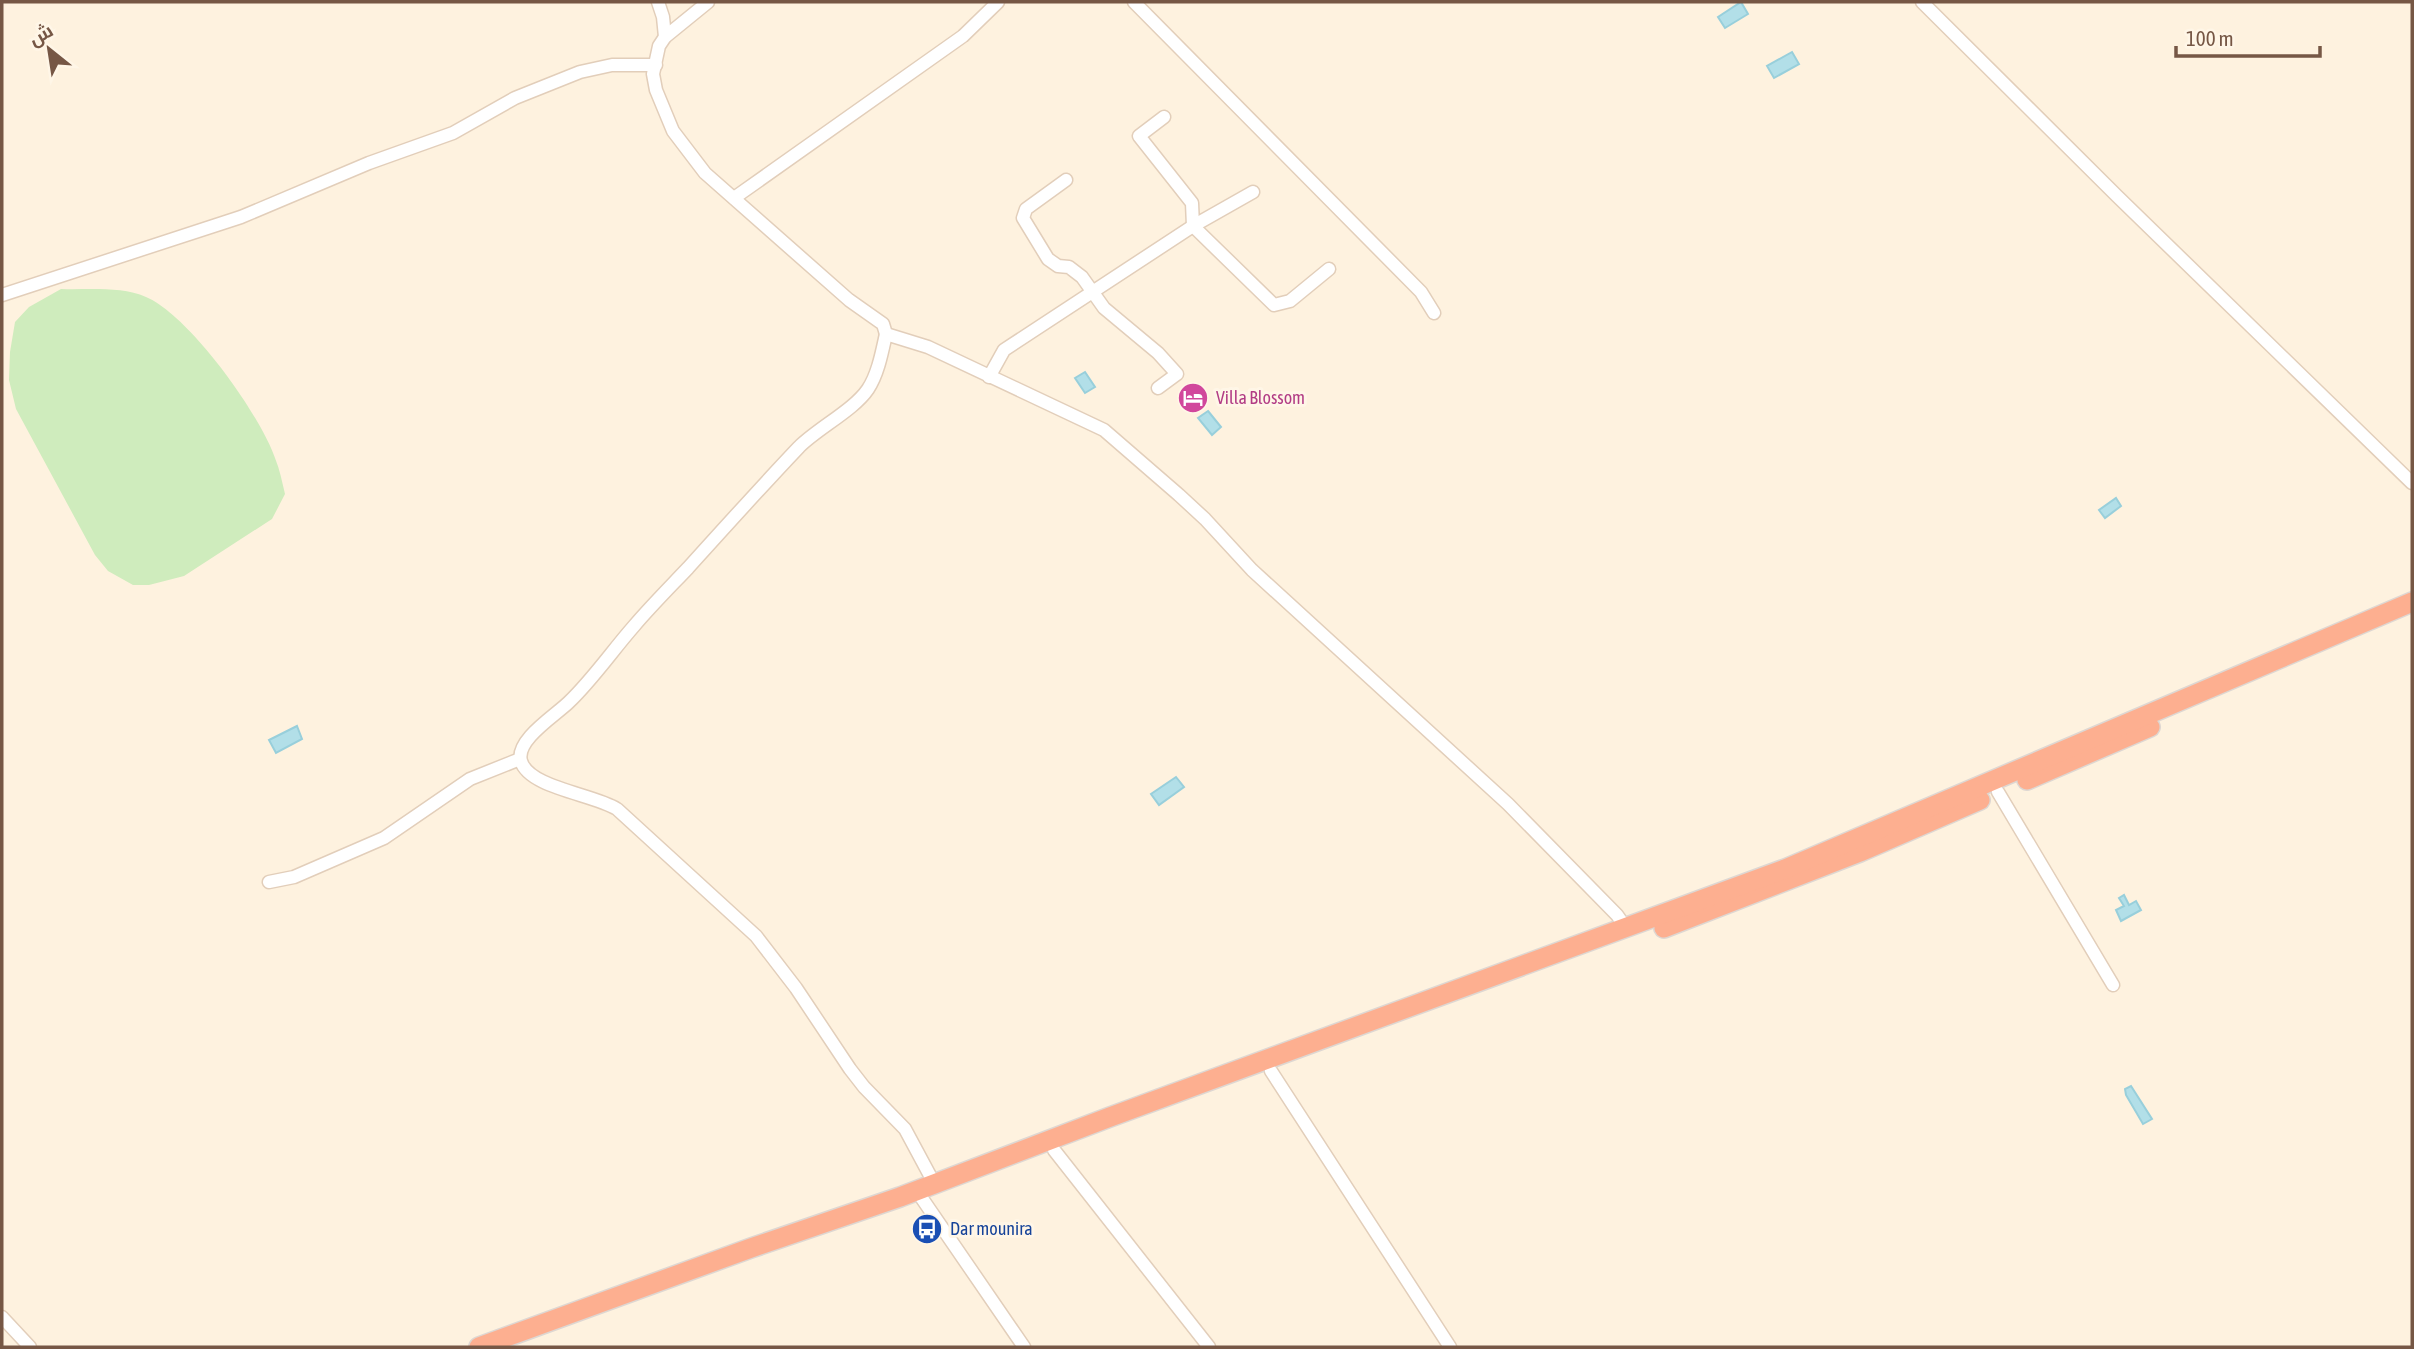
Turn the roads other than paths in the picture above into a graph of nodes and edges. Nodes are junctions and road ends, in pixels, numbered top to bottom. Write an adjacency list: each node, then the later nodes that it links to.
1 (658, 2): 6 (street)
2 (708, 2): 6 (street)
3 (998, 2): 11 (street)
4 (1133, 2): 16 (street)
5 (1922, 2): 20 (street)
6 (665, 37): 7 (street)
7 (656, 65): 11 (street); 15 (street)
8 (1164, 117): 12 (street)
9 (1066, 180): 14 (street)
10 (1253, 191): 12 (street)
11 (734, 198): 17 (street)
12 (1193, 226): 13 (street); 14 (street)
13 (1329, 269)
14 (1091, 292): 18 (street); 19 (street)
15 (2, 295)
16 (1434, 313)
17 (887, 334): 18 (street); 23 (street)
18 (989, 376): 26 (street)
19 (1157, 388)
20 (2412, 483)
21 (2412, 602): 26 (highway)
22 (2412, 614): 24 (highway)
23 (520, 759): 25 (street); 30 (street)
24 (1998, 792): 27 (street); 28 (highway)
25 (270, 882)
26 (1626, 928): 30 (highway)
27 (2113, 985)
28 (1272, 1071): 29 (highway); 37 (street)
29 (1054, 1150): 30 (highway); 36 (street)
30 (927, 1190): 33 (highway); 34 (highway); 35 (street)
31 (2, 1317): 32 (street)
32 (30, 1347)
33 (479, 1347)
34 (512, 1347)
35 (1024, 1347)
36 (1209, 1347)
37 (1450, 1347)

